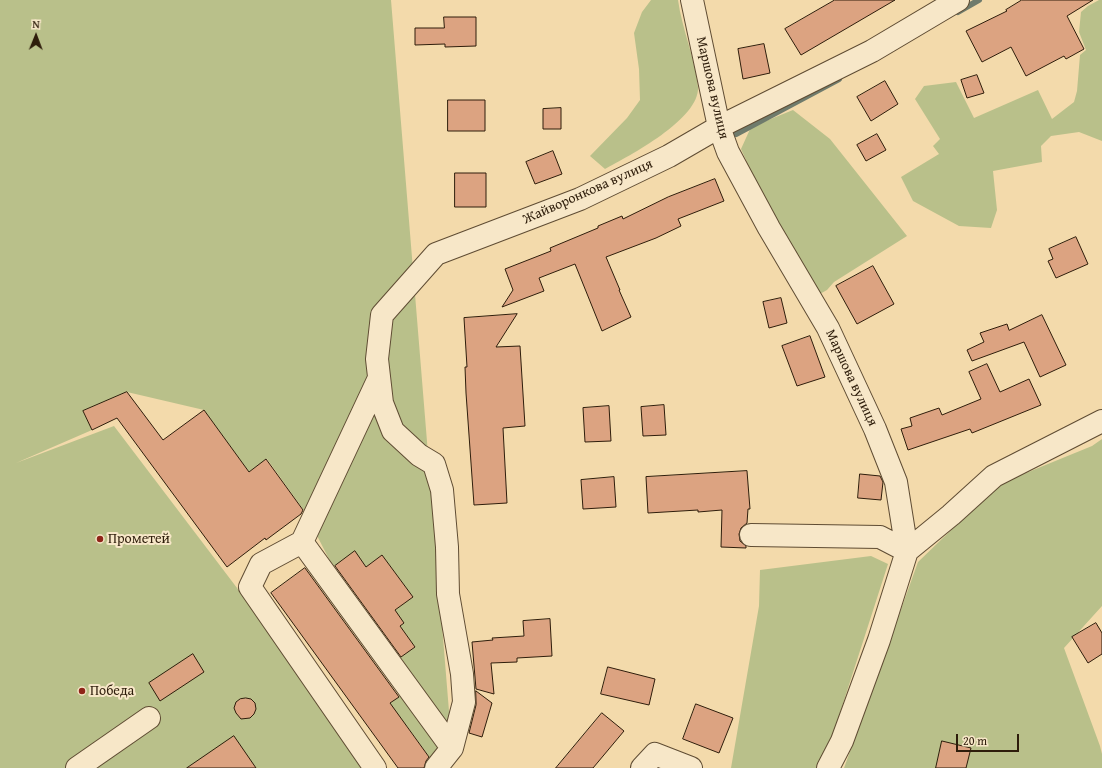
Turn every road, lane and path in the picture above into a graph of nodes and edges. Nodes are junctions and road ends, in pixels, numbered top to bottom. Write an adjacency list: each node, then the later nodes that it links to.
1 (692, 0): 3 (street, Маршова вулиця)
2 (958, 0): 3 (street, Жайворонкова вулиця)
3 (719, 127): 4 (street, Жайворонкова вулиця); 8 (street, Маршова вулиця)
4 (379, 377): 7 (street); 10 (street, Жайворонкова вулиця)
5 (1102, 421): 8 (street)
6 (751, 535): 8 (street)
7 (302, 542): 10 (street); 12 (street)
8 (907, 551): 16 (street, Маршова вулиця)
9 (149, 718): 11 (street)
10 (452, 748): 13 (street)
11 (77, 768)
12 (375, 768)
13 (436, 768)
14 (642, 768): 15 (street)
15 (691, 768)
16 (828, 768)

